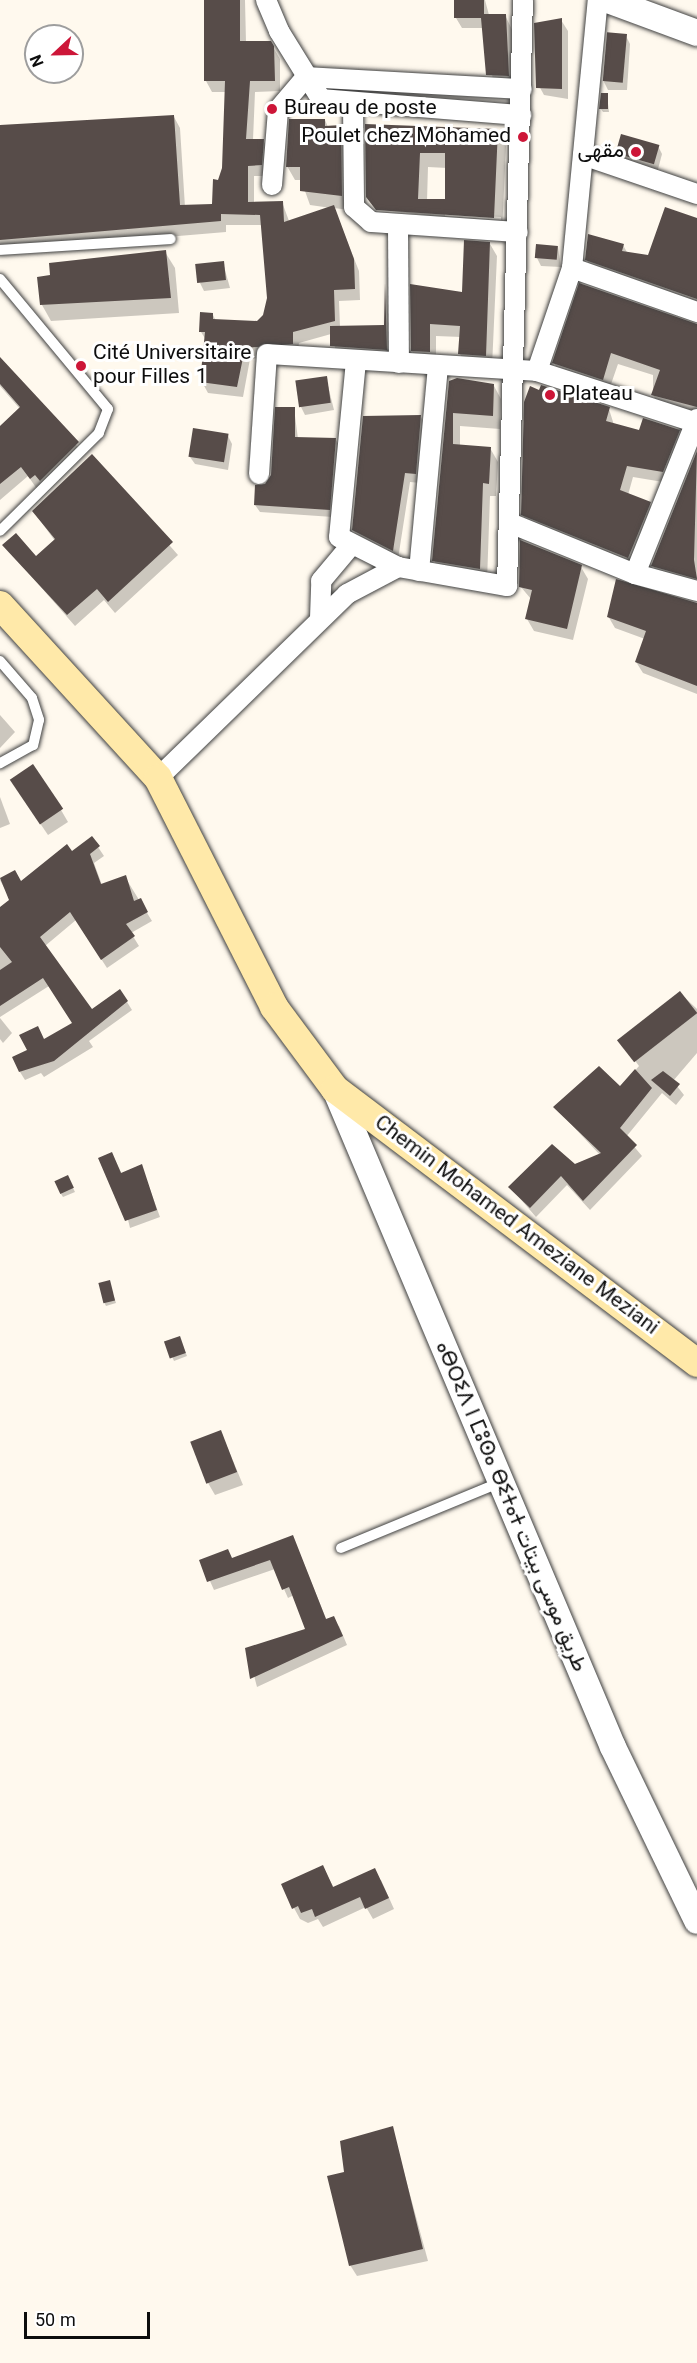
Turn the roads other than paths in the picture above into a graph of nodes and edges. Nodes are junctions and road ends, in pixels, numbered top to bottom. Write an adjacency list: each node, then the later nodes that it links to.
1 (266, 0): 6 (street)
2 (523, 0): 7 (street)
3 (598, 0): 10 (street)
4 (608, 0): 5 (street)
5 (697, 33)
6 (306, 77): 7 (street); 8 (street); 11 (street)
7 (522, 89): 9 (street)
8 (353, 105): 9 (street); 13 (street)
9 (520, 115): 14 (street)
10 (583, 155): 12 (street); 17 (street)
11 (272, 185)
12 (697, 194)
13 (398, 227): 14 (street); 21 (street)
14 (518, 232): 23 (street)
15 (171, 239): 16 (lane)
16 (0, 250)
17 (572, 268): 19 (street); 24 (street)
18 (0, 279): 28 (lane)
19 (697, 312)
20 (356, 361): 21 (street); 26 (street); 29 (street)
21 (399, 363): 22 (street)
22 (438, 366): 23 (street); 31 (street)
23 (516, 370): 24 (street); 27 (street)
24 (537, 371): 25 (street)
25 (697, 421): 32 (street)
26 (259, 474)
27 (510, 523): 31 (street); 32 (street)
28 (0, 531)
29 (352, 544): 30 (street); 35 (street)
30 (398, 567): 31 (street); 35 (street)
31 (419, 571)
32 (635, 574): 33 (street)
33 (697, 591)
34 (0, 605): 38 (main road, Chemin Mohamed Ameziane Meziani)
35 (320, 618): 38 (street)
36 (0, 661): 37 (lane)
37 (0, 763)
38 (158, 778): 39 (main road, Chemin Mohamed Ameziane Meziani)
39 (334, 1089): 40 (main road, Chemin Mohamed Ameziane Meziani); 41 (street, ⴰⴱⵔⵉⴷ ⵏ ⵎⵓⵙⴰ ⴱⵉⵜⴰⵜ طريق موسى بيتات)
40 (697, 1363)
41 (499, 1484): 42 (lane); 43 (street, ⴰⴱⵔⵉⴷ ⵏ ⵎⵓⵙⴰ ⴱⵉⵜⴰⵜ طريق موسى بيتات)
42 (341, 1548)
43 (697, 1921)

